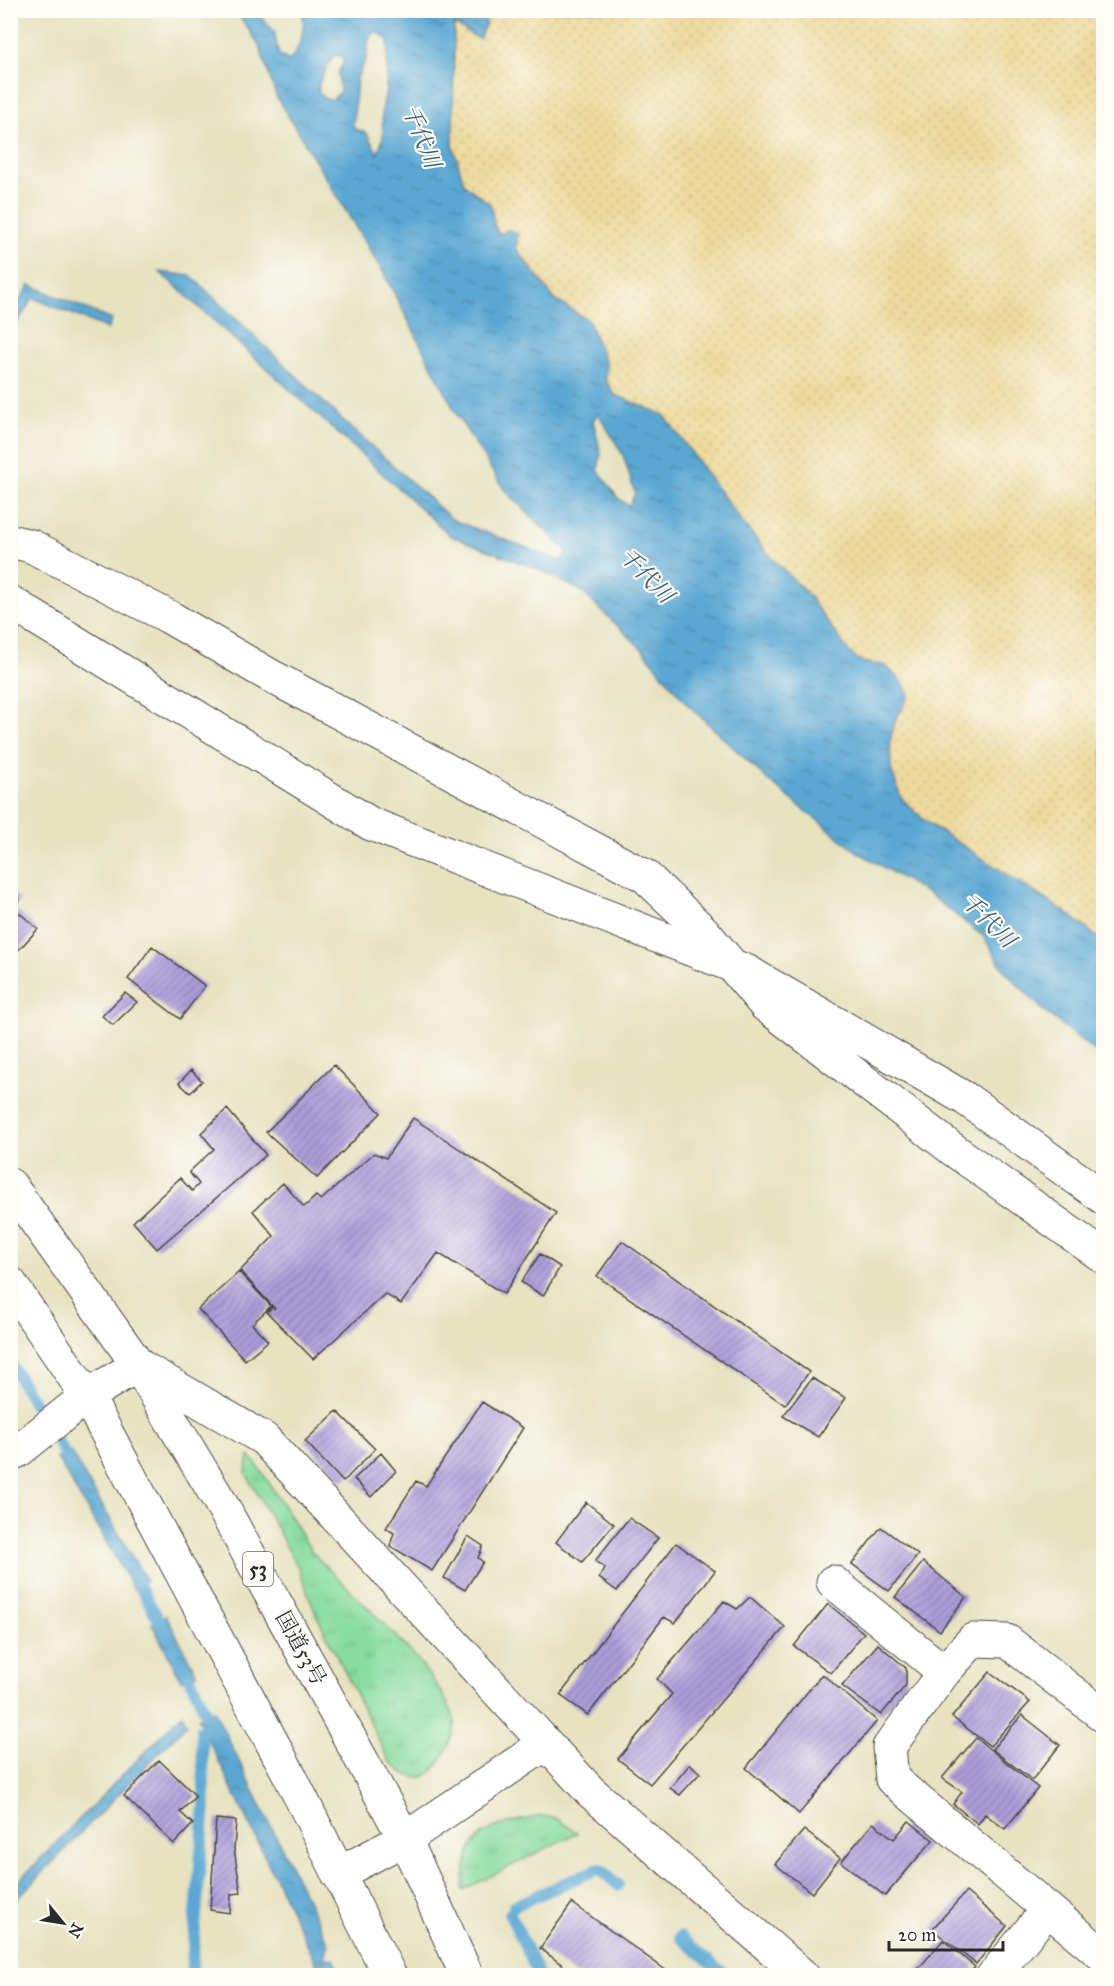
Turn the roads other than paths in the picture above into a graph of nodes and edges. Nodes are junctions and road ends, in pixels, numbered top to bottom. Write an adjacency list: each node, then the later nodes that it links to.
1 (10, 542): 3 (main road)
2 (10, 602): 3 (main road)
3 (732, 965): 5 (main road); 6 (main road)
4 (10, 1185): 8 (main road, 国道53号 / 53)
5 (1104, 1198)
6 (1104, 1257)
7 (10, 1283): 9 (main road)
8 (138, 1365): 9 (main road); 14 (main road); 15 (main road, 国道53号 / 53)
9 (87, 1396): 10 (main road); 16 (main road)
10 (10, 1454)
11 (833, 1582): 12 (main road)
12 (944, 1672): 13 (main road); 17 (main road)
13 (1104, 1716)
14 (545, 1744): 15 (main road); 21 (main road)
15 (405, 1839): 16 (main road); 20 (main road, 国道53号 / 53)
16 (338, 1874): 19 (main road)
17 (1048, 1909): 18 (main road); 22 (main road)
18 (1104, 1956)
19 (390, 1976)
20 (467, 1976)
21 (803, 1976)
22 (993, 1976)

